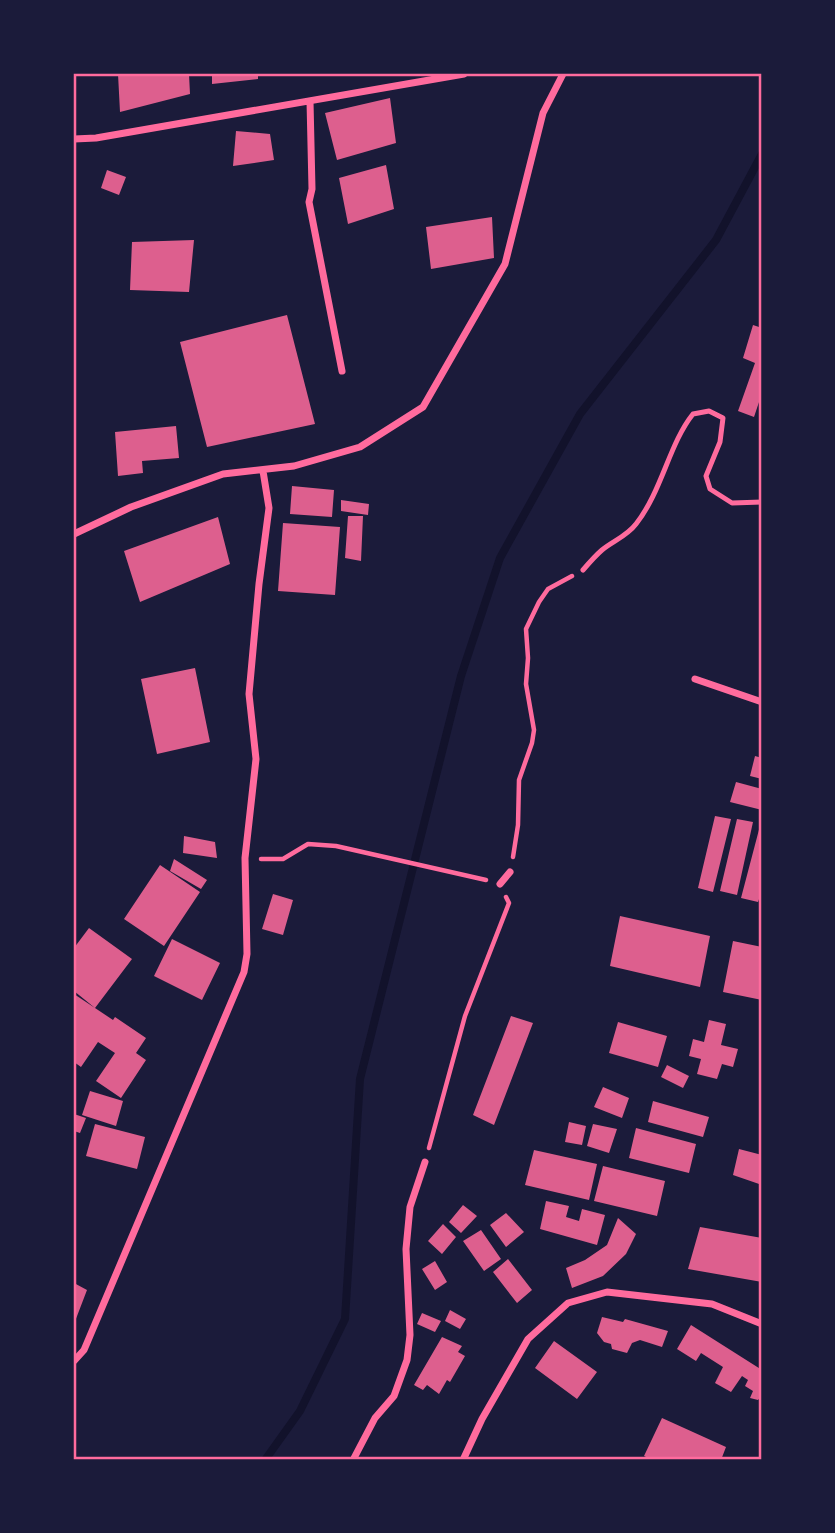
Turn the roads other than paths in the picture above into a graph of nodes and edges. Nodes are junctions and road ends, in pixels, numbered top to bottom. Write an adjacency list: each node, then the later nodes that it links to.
1 (464, 74): 3 (street)
2 (563, 74): 6 (street)
3 (310, 101): 4 (street); 5 (street)
4 (74, 139)
5 (342, 371)
6 (263, 471): 8 (street); 16 (street)
7 (761, 502): 9 (lane)
8 (74, 534)
9 (583, 570)
10 (695, 679): 11 (street)
11 (761, 702)
12 (510, 872): 13 (street)
13 (500, 884)
14 (425, 1162): 17 (street)
15 (761, 1324): 18 (street)
16 (74, 1361)
17 (353, 1460)
18 (463, 1460)

